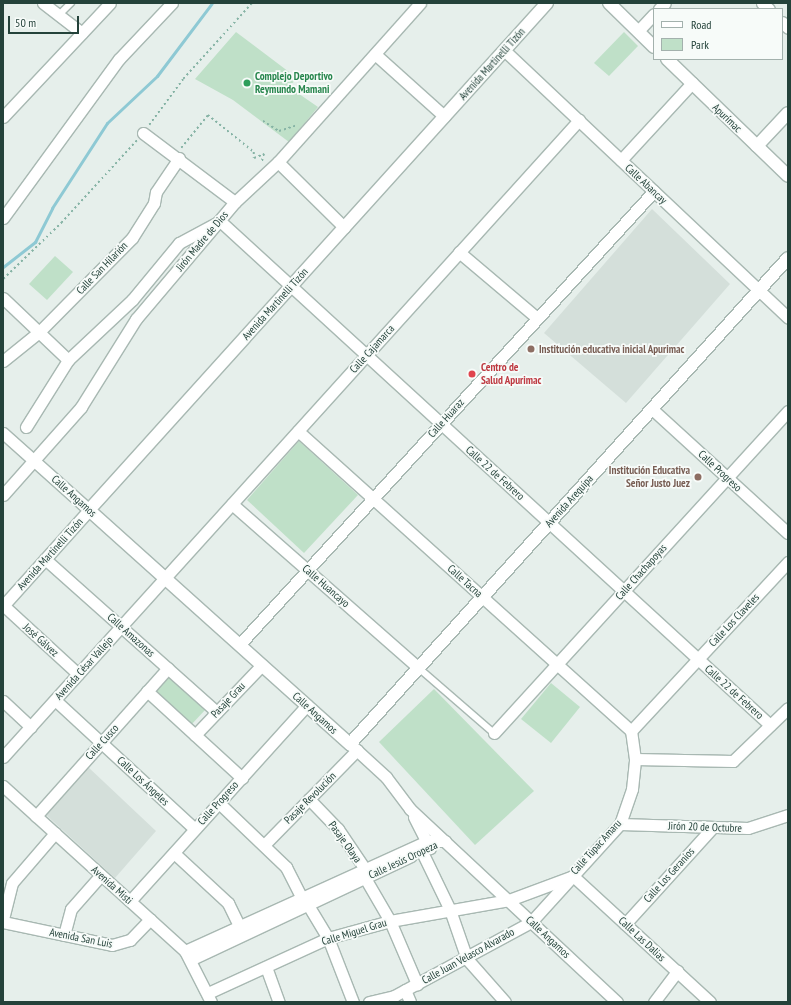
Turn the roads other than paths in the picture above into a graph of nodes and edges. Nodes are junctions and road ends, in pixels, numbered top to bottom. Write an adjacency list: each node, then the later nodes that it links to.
1 (43, 3): 8 (street)
2 (71, 3): 8 (lane)
3 (110, 3): 11 (street)
4 (172, 3): 29 (street)
5 (420, 3): 14 (street, Jirón Madre de Dios)
6 (547, 3): 13 (street, Avenida Martinelli Tizón)
7 (609, 3): 10 (street)
8 (59, 15): 11 (street)
9 (653, 15): 10 (street)
10 (638, 31): 12 (street)
11 (82, 33): 17 (street)
12 (653, 46)
13 (504, 50): 19 (street, Avenida Martinelli Tizón); 20 (street, Calle Abancay)
14 (375, 54): 19 (street); 25 (street, Jirón Madre de Dios)
15 (668, 60): 16 (street, Apurímac)
16 (692, 83): 22 (street, Apurímac); 24 (street)
17 (6, 110)
18 (788, 113): 22 (street)
19 (444, 116): 31 (street, Avenida Martinelli Tizón)
20 (579, 120): 24 (street, Calle Abancay); 32 (street, Calle Cajamarca)
21 (143, 133): 23 (street)
22 (756, 146): 26 (street, Apurímac)
23 (177, 156): 28 (street); 39 (street, Calle San Hilarión)
24 (621, 160): 27 (street, Calle Abancay)
25 (276, 163): 28 (street, Jirón Madre de Dios); 31 (street)
26 (788, 176)
27 (654, 191): 35 (street, Calle Abancay); 37 (street, Calle Huaraz)
28 (235, 202): 30 (street, Jirón Madre de Dios)
29 (3, 218)
30 (220, 221): 34 (street, Calle 22 de Febrero); 41 (street); 49 (street, Jirón Madre de Dios)
31 (344, 227): 34 (street, Avenida Martinelli Tizón)
32 (459, 252): 37 (street); 40 (street, Calle Cajamarca)
33 (788, 258): 35 (street, Avenida Arequipa)
34 (291, 286): 40 (street, Calle 22 de Febrero); 54 (street, Avenida Martinelli Tizón)
35 (759, 290): 38 (street, Calle Abancay); 43 (street, Avenida Arequipa)
36 (3, 298): 39 (street)
37 (537, 318): 45 (street, Calle Huaraz)
38 (788, 318)
39 (39, 332): 41 (street); 42 (street, Calle San Hilarión)
40 (366, 355): 45 (street, Calle 22 de Febrero); 47 (street, Calle Cajamarca)
41 (68, 360): 46 (street)
42 (3, 361)
43 (652, 409): 50 (street, Calle Progreso); 55 (street, Avenida Arequipa)
44 (788, 411): 50 (street, Calle Chachapoyas)
45 (441, 424): 52 (street, Calle Huaraz); 55 (street, Calle 22 de Febrero)
46 (26, 427)
47 (298, 430): 52 (street, Calle Tacna); 53 (street, Calle Cajamarca)
48 (3, 433): 49 (street, Calle Angamos)
49 (33, 460): 51 (street, Jirón Madre de Dios); 54 (street, Calle Angamos)
50 (727, 478): 56 (street, Calle Progreso); 61 (street, Calle Chachapoyas)
51 (3, 495)
52 (373, 498): 59 (street, Calle Huaraz); 62 (street, Calle Tacna)
53 (232, 504): 59 (street, Calle Huancayo); 60 (street, Calle Cajamarca)
54 (89, 510): 57 (street, Avenida Martinelli Tizón); 60 (street, Calle Angamos)
55 (549, 523): 61 (street, Calle 22 de Febrero); 62 (street, Avenida Arequipa)
56 (788, 533)
57 (45, 559): 63 (street, Avenida Martinelli Tizón); 64 (street, Calle Amazonas)
58 (788, 562): 66 (street, Calle Los Claveles)
59 (307, 570): 65 (street, Calle Huaraz); 70 (street, Calle Huancayo)
60 (165, 578): 64 (street, Avenida César Vallejo); 65 (street, Calle Angamos)
61 (624, 591): 66 (street, Calle 22 de Febrero); 67 (street, Calle Chachapoyas)
62 (483, 597): 67 (street, Calle Tacna); 70 (street, Avenida Arequipa)
63 (3, 605): 71 (street, José Gálvez)
64 (121, 626): 69 (street, Calle Amazonas); 71 (street, Avenida César Vallejo)
65 (239, 645): 68 (street, Calle Angamos)
66 (698, 659): 78 (street, Calle 22 de Febrero); 80 (street, Calle Los Claveles)
67 (557, 664): 80 (street, Calle Tacna); 81 (street, Calle Chachapoyas)
68 (262, 665): 75 (street, Calle Angamos); 77 (street, Pasaje Grau)
69 (168, 668): 72 (street, Calle Cusco); 77 (street, Calle Amazonas)
70 (419, 668): 81 (lane); 84 (street, Avenida Arequipa)
71 (78, 674): 73 (street, Avenida César Vallejo)
72 (147, 691): 82 (street); 83 (street, Calle Cusco)
73 (55, 700): 79 (street, Avenida César Vallejo); 83 (street, Calle Los Ángeles)
74 (3, 701): 79 (street)
75 (307, 705): 84 (street, Calle Angamos); 87 (street, Calle Progreso)
76 (788, 708): 78 (street)
77 (217, 712): 82 (street, Pasaje Grau)
78 (770, 725): 86 (street)
79 (31, 727): 85 (street, Avenida César Vallejo)
80 (631, 731): 86 (street, Calle Túpac Amaru)
81 (494, 734)
82 (195, 735): 87 (street)
83 (101, 742): 92 (street, Calle Cusco); 96 (street, Calle Los Ángeles)
84 (353, 747): 89 (street, Pasaje Revolución); 91 (street, Calle Angamos)
85 (3, 757)
86 (635, 759): 94 (street, Calle Túpac Amaru)
87 (242, 778): 90 (street, Calle Progreso)
88 (4, 789): 92 (street, Avenida Misti)
89 (309, 799): 99 (street, Pasaje Revolución); 102 (street, Pasaje Olaya)
90 (219, 803): 96 (street, Calle Progreso); 99 (street)
91 (410, 809): 98 (street, Calle Angamos); 100 (street)
92 (36, 816): 97 (street, Avenida Misti)
93 (788, 816): 95 (street, Jirón 20 de Octubre)
94 (620, 824): 95 (street, Jirón 20 de Octubre); 104 (street, Calle Túpac Amaru)
95 (713, 827): 114 (street, Calle Los Geranios)
96 (195, 829): 101 (street, Calle Progreso)
97 (55, 833): 103 (street, Avenida Misti); 109 (street)
98 (445, 841): 100 (street, Calle Jesús Oropeza); 105 (street, Calle Angamos)
99 (264, 845): 107 (street)
100 (426, 847): 102 (street, Calle Jesús Oropeza); 108 (street)
101 (174, 852): 106 (street, Calle Progreso); 115 (street)
102 (365, 874): 107 (street, Calle Jesús Oropeza); 111 (street, Pasaje Olaya)
103 (101, 875): 106 (street, Avenida Misti); 116 (street)
104 (573, 876): 105 (street, Calle Túpac Amaru); 113 (street, Calle Juan Velasco Alvarado); 114 (street, Calle Las Dalias)
105 (509, 900): 108 (street, Calle Miguel Grau); 113 (street, Calle Angamos)
106 (130, 901): 110 (street, Avenida Misti)
107 (305, 901): 115 (street, Calle Jesús Oropeza); 117 (street); 118 (street, Calle Jesús Oropeza)
108 (450, 910): 111 (street, Calle Miguel Grau); 119 (street)
109 (3, 919)
110 (150, 919): 116 (street, Avenida San Luis); 118 (street, Avenida Misti)
111 (390, 921): 117 (street, Calle Miguel Grau); 122 (street, Pasaje Olaya)
112 (3, 922): 116 (street, Avenida San Luis)
113 (531, 922): 119 (street, Calle Juan Velasco Alvarado); 131 (street, Calle Angamos)
114 (625, 924): 121 (street, Calle Las Dalias)
115 (240, 926): 118 (street, Calle Jesús Oropeza)
116 (64, 935)
117 (328, 938): 120 (street, Calle Miguel Grau); 127 (street)
118 (188, 955): 124 (street, Avenida Misti)
119 (466, 959): 122 (street, Calle Juan Velasco Alvarado); 130 (street)
120 (266, 967): 124 (street, Calle Miguel Grau); 126 (street)
121 (677, 971): 125 (street, Calle Las Dalias); 132 (street)
122 (417, 984): 123 (street, Calle Juan Velasco Alvarado)
123 (405, 990): 128 (street, Calle Juan Velasco Alvarado); 129 (street)
124 (210, 998)
125 (706, 1001)
126 (279, 1002)
127 (353, 1002)
128 (369, 1002)
129 (410, 1002)
130 (505, 1002)
131 (617, 1002)
132 (654, 1002)

